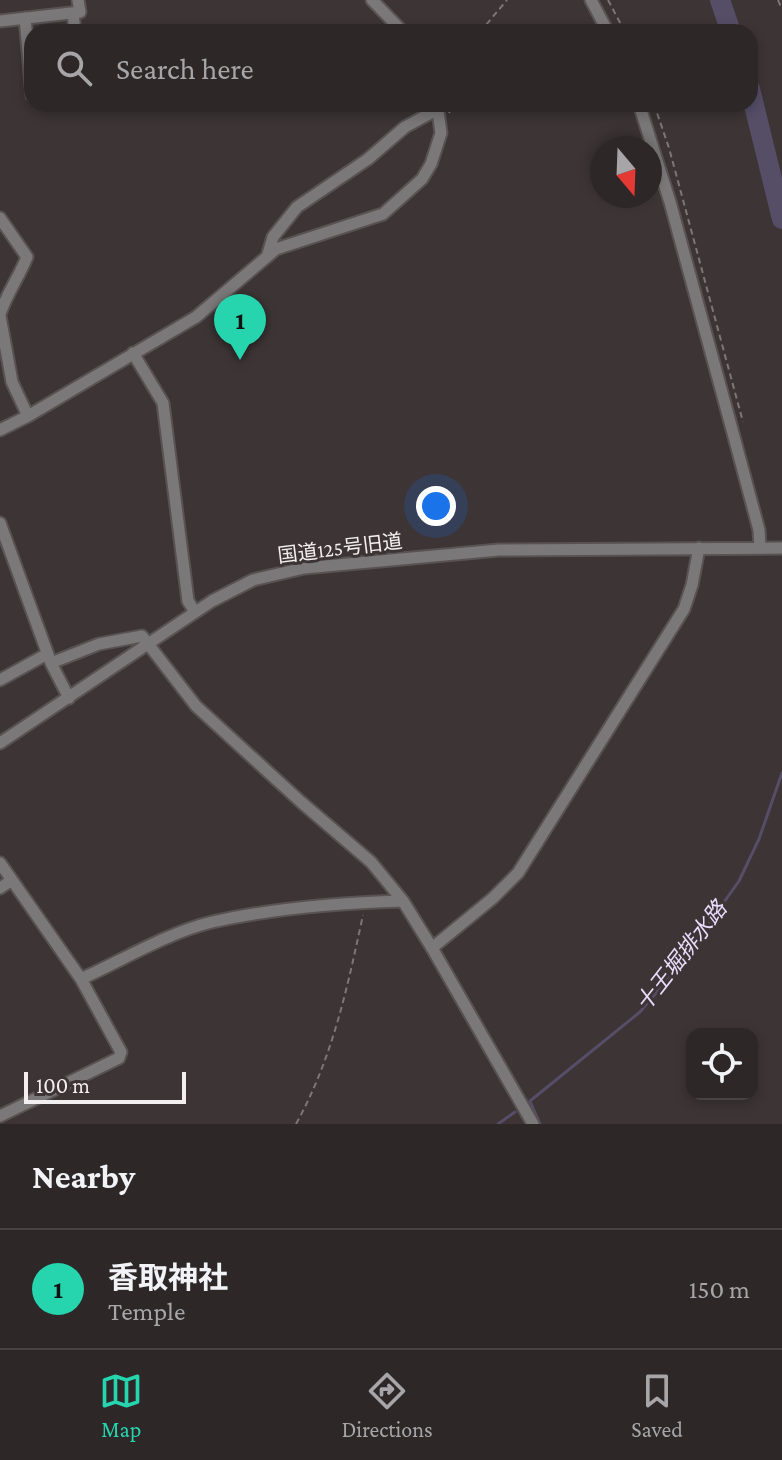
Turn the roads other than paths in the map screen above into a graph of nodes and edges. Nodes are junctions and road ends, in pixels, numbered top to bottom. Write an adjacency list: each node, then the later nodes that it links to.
1 (78, 0): 4 (street)
2 (372, 0): 9 (street)
3 (591, 0): 10 (street)
4 (73, 13): 5 (street); 8 (street)
5 (25, 18): 6 (street); 7 (street)
6 (0, 21)
7 (26, 24)
8 (74, 24)
9 (395, 24)
10 (604, 24)
11 (429, 112): 15 (street)
12 (439, 112): 15 (street)
13 (642, 112): 21 (street)
14 (0, 218): 16 (street)
15 (267, 257): 17 (street)
16 (0, 315): 18 (street)
17 (133, 353): 18 (street); 24 (street)
18 (28, 416): 19 (street)
19 (0, 430)
20 (0, 523): 26 (street)
21 (760, 547): 22 (street, 国道125号旧道); 23 (street, 国道125号旧道)
22 (699, 548): 24 (street, 国道125号旧道); 34 (street)
23 (782, 548)
24 (195, 612): 25 (street, 国道125号旧道)
25 (148, 643): 26 (street); 28 (street, 国道125号旧道); 33 (street)
26 (49, 659): 27 (street); 28 (street)
27 (0, 680)
28 (69, 698): 29 (street, 国道125号旧道)
29 (0, 743)
30 (0, 863): 31 (street)
31 (12, 880): 32 (street); 35 (street)
32 (0, 888)
33 (403, 901): 34 (street); 35 (street)
34 (432, 948): 37 (street)
35 (81, 979): 36 (street)
36 (0, 1116)
37 (533, 1123)

